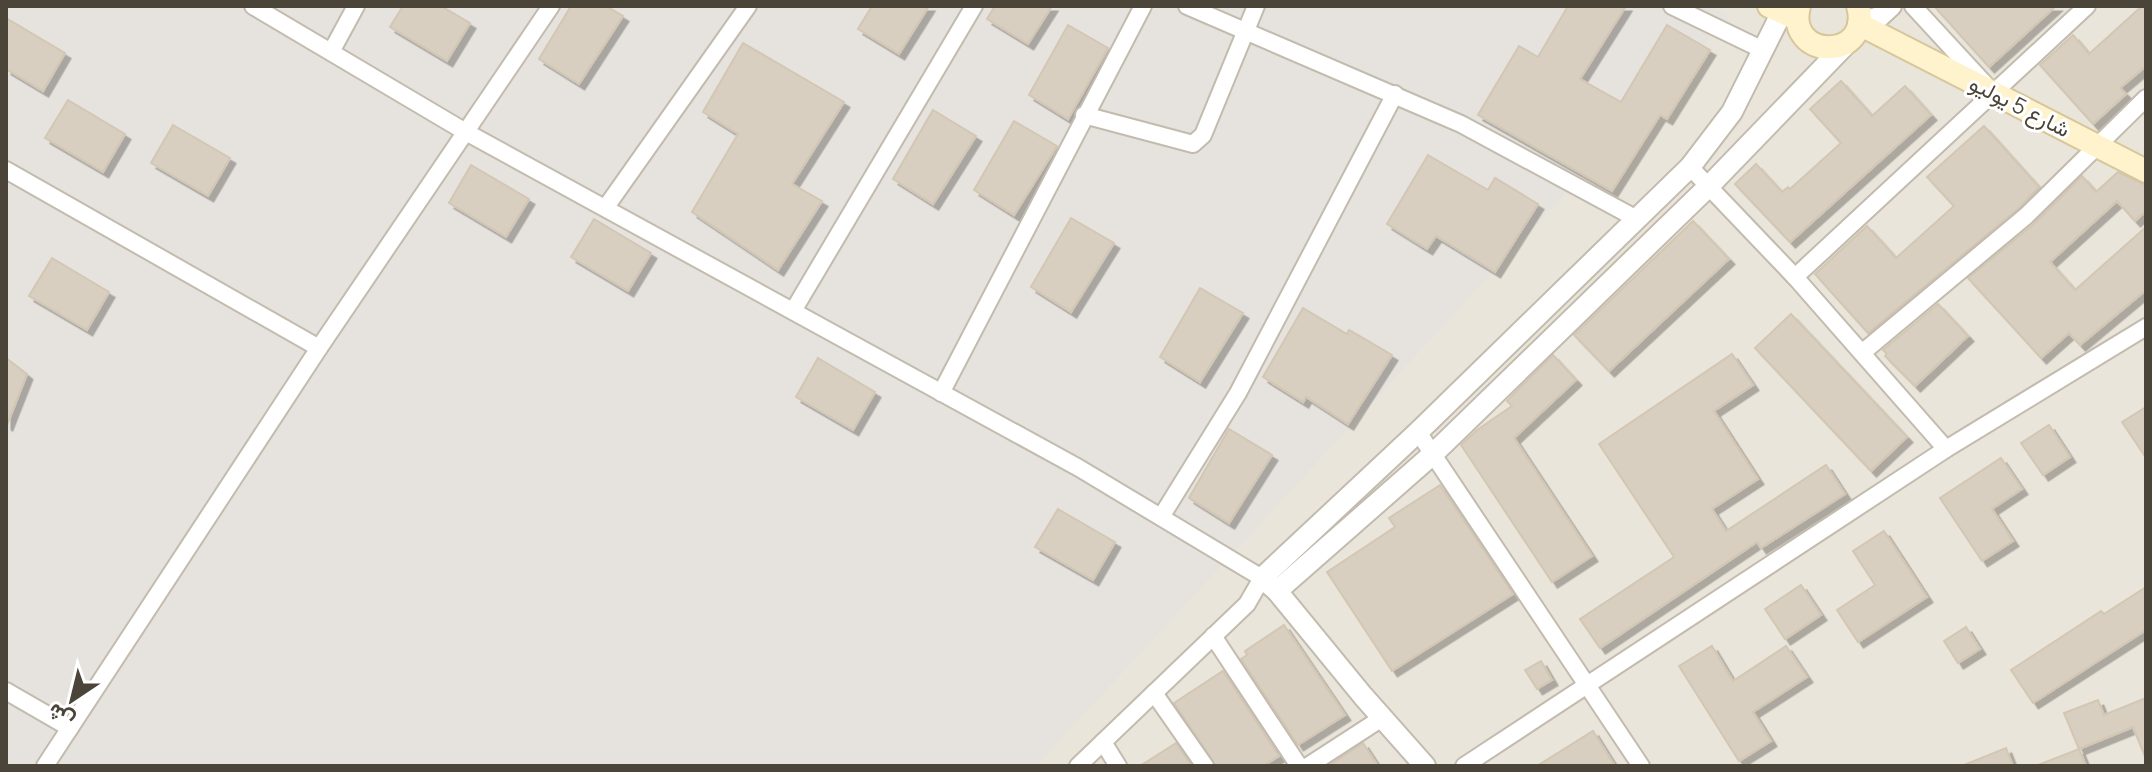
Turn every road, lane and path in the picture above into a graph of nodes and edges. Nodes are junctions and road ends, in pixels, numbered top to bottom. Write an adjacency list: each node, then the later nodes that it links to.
1 (253, 6): 17 (street)
2 (356, 6): 17 (street)
3 (551, 6): 22 (street)
4 (748, 6): 28 (street)
5 (974, 6): 31 (street)
6 (1143, 6): 21 (street)
7 (1187, 6): 15 (street)
8 (1256, 6): 15 (street)
9 (1672, 6): 16 (street)
10 (1891, 6): 14 (street)
11 (1913, 6): 18 (street)
12 (2087, 6): 18 (street)
13 (1788, 10): 14 (main road, شارع 5 يوليو); 16 (street)
14 (1857, 23): 18 (main road, شارع 5 يوليو); 27 (street)
15 (1245, 30): 19 (street); 21 (street)
16 (1763, 50): 24 (street)
17 (331, 52): 22 (street)
18 (1993, 93): 23 (main road, شارع 5 يوليو); 30 (street)
19 (1395, 94): 29 (street); 39 (street)
20 (2146, 98): 23 (street)
21 (1084, 115): 35 (street)
22 (464, 131): 28 (street); 33 (street)
23 (2097, 144): 26 (main road, شارع 5 يوليو); 34 (street)
24 (1690, 167): 27 (street); 29 (street)
25 (6, 170): 33 (street)
26 (2146, 171)
27 (1709, 186): 30 (street); 38 (street)
28 (606, 207): 31 (street)
29 (1637, 219): 36 (street)
30 (1795, 277): 34 (street)
31 (793, 311): 35 (street)
32 (2146, 327): 37 (street)
33 (319, 348): 46 (street)
34 (1863, 352): 37 (street)
35 (941, 393): 39 (street)
36 (1418, 432): 38 (street); 40 (street)
37 (1946, 449): 42 (street)
38 (1433, 454): 40 (street); 42 (street)
39 (1161, 517): 40 (street)
40 (1270, 584): 41 (street); 45 (street)
41 (1213, 636): 44 (street); 52 (street)
42 (1587, 683): 55 (street); 56 (street)
43 (6, 691): 46 (street)
44 (1154, 693): 47 (street); 51 (street)
45 (1382, 718): 53 (street); 54 (street)
46 (70, 728): 48 (street)
47 (1103, 742): 49 (street); 50 (street)
48 (45, 766)
49 (1078, 766)
50 (1118, 766)
51 (1205, 766)
52 (1299, 766)
53 (1308, 766)
54 (1425, 766)
55 (1464, 766)
56 (1641, 766)

